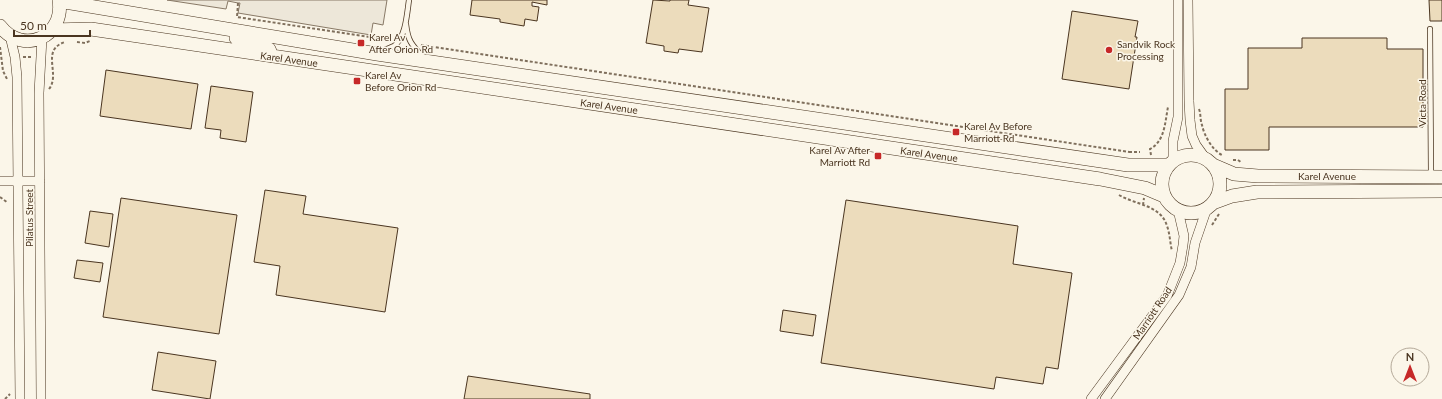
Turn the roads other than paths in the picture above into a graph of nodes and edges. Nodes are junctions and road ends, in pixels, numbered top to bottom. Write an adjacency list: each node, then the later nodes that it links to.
1 (409, 0): 5 (lane)
2 (1178, 0): 15 (street)
3 (1188, 0): 14 (street)
4 (59, 1): 7 (main road, Karel Avenue); 9 (main road, Karel Avenue)
5 (406, 22): 11 (lane); 13 (lane)
6 (0, 26): 10 (main road)
7 (204, 26): 11 (main road, Karel Avenue); 12 (main road)
8 (1430, 29): 16 (lane, Victa Road)
9 (47, 34): 10 (main road, Karel Avenue); 12 (main road, Karel Avenue); 19 (street, Pilatus Street)
10 (10, 36): 18 (street, Pilatus Street)
11 (377, 54): 13 (main road, Karel Avenue)
12 (272, 56): 21 (main road, Karel Avenue)
13 (426, 61): 15 (main road, Karel Avenue)
14 (1210, 162): 15 (main road, Karel Avenue); 16 (main road, Karel Avenue); 22 (main road)
15 (1171, 163): 21 (main road)
16 (1436, 177)
17 (0, 181): 18 (street)
18 (18, 181): 19 (street); 24 (street, Pilatus Street)
19 (40, 181): 25 (street, Pilatus Street)
20 (1442, 191): 22 (main road, Karel Avenue)
21 (1164, 196): 23 (main road, Karel Avenue)
22 (1213, 208): 23 (main road, Karel Avenue); 27 (street, Marriott Road)
23 (1178, 210): 26 (street, Marriott Road)
24 (20, 399)
25 (41, 399)
26 (1091, 399)
27 (1104, 399)

